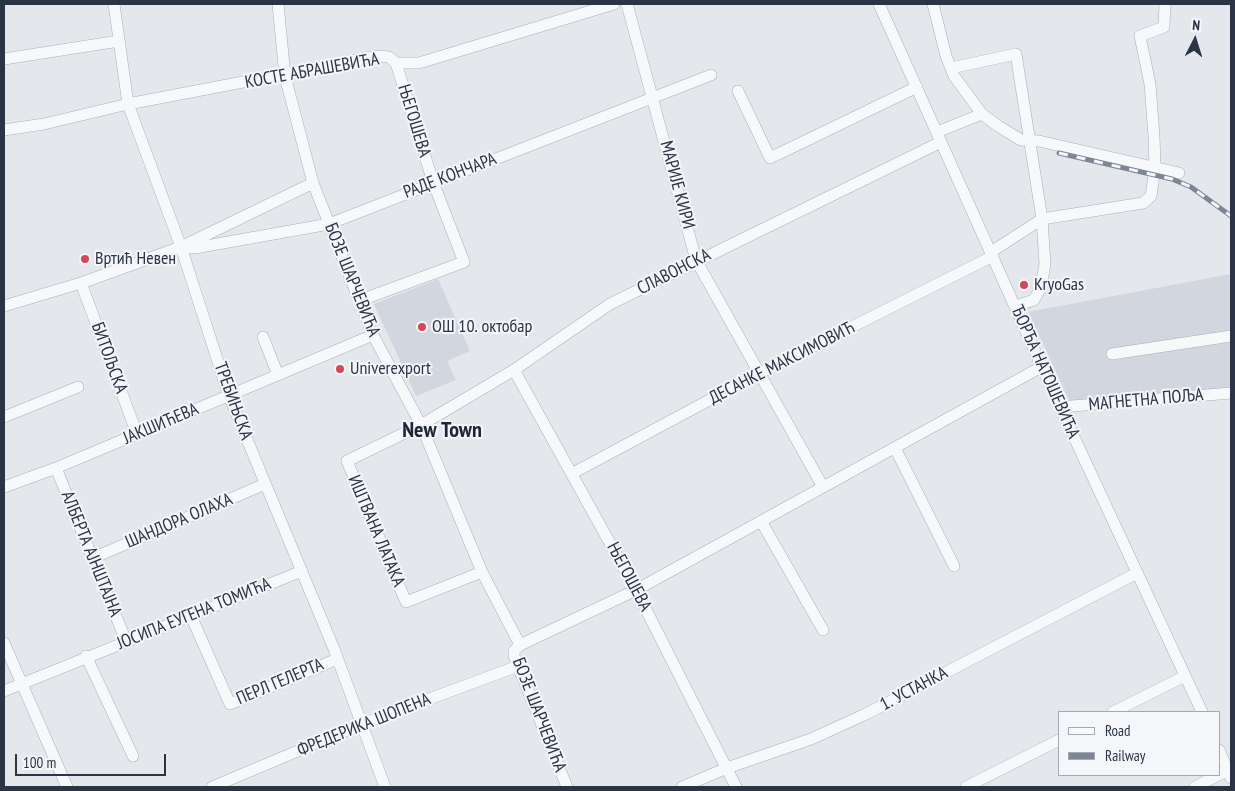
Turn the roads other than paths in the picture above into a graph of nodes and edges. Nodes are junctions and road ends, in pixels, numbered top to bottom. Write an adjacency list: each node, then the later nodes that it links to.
1 (114, 4): 8 (street, ТРЕБИЊСКА)
2 (278, 4): 13 (street, БОЗЕ ШАРЧЕВИЋА)
3 (614, 4): 10 (street, КОСТЕ АБРАШЕВИЋА)
4 (627, 4): 16 (street, МАРИЈЕ КИРИ)
5 (879, 4): 14 (street, ЂОРЂА НАТОШЕВИЋА)
6 (933, 4): 11 (street)
7 (1165, 4): 22 (street)
8 (119, 41): 9 (street); 17 (street, ТРЕБИЊСКА)
9 (4, 59)
10 (396, 64): 13 (street, КОСТЕ АБРАШЕВИЋА); 24 (street, ЊЕГОШЕВА)
11 (951, 68): 18 (street); 21 (street)
12 (711, 75): 16 (street, РАДЕ КОНЧАРА)
13 (285, 76): 17 (street, КОСТЕ АБРАШЕВИЋА); 25 (street, БОЗЕ ШАРЧЕВИЋА)
14 (917, 87): 15 (street); 20 (street, ЂОРЂА НАТОШЕВИЋА)
15 (738, 91)
16 (654, 96): 24 (street, РАДЕ КОНЧАРА); 30 (street, МАРИЈЕ КИРИ)
17 (128, 104): 19 (street, КОСТЕ АБРАШЕВИЋА); 28 (street, ТРЕБИЊСКА)
18 (982, 114): 20 (street, СЛАВОНСКА); 21 (street)
19 (4, 130)
20 (939, 137): 29 (street, ЂОРЂА НАТОШЕВИЋА); 30 (street, СЛАВОНСКА)
21 (1031, 142): 22 (street); 26 (street)
22 (1156, 168): 23 (street); 26 (street)
23 (1179, 174)
24 (433, 182): 27 (street, РАДЕ КОНЧАРА); 32 (street, ЊЕГОШЕВА)
25 (313, 183): 27 (street, БОЗЕ ШАРЧЕВИЋА); 28 (street, РАДЕ КОНЧАРА)
26 (1042, 218): 29 (street, ДЕСАНКЕ МАКСИМОВИЋ); 34 (street)
27 (329, 224): 28 (street, РАДЕ КОНЧАРА); 32 (street, БОЗЕ ШАРЧЕВИЋА)
28 (181, 247): 31 (street, РАДЕ КОНЧАРА); 45 (street, ТРЕБИЊСКА)
29 (992, 254): 34 (street, ЂОРЂА НАТОШЕВИЋА); 41 (street, ДЕСАНКЕ МАКСИМОВИЋ)
30 (696, 260): 40 (street, СЛАВОНСКА); 41 (street, МАРИЈЕ КИРИ)
31 (81, 282): 33 (street, РАДЕ КОНЧАРА); 49 (street, БИТОЉСКА)
32 (361, 300): 35 (street, БОЗЕ ШАРЧЕВИЋА)
33 (4, 306)
34 (1016, 306): 39 (street, ЂОРЂА НАТОШЕВИЋА)
35 (374, 335): 42 (street, ЈАКШИЋЕВА); 48 (street, БОЗЕ ШАРЧЕВИЋА)
36 (1231, 336): 38 (street)
37 (263, 337): 42 (street)
38 (1112, 354)
39 (1043, 366): 46 (street, ЂОРЂА НАТОШЕВИЋА); 50 (street)
40 (514, 370): 48 (street, СЛАВОНСКА); 52 (street, ЊЕГОШЕВА)
41 (758, 374): 52 (street, ДЕСАНКЕ МАКСИМОВИЋ); 55 (street, МАРИЈЕ КИРИ)
42 (278, 375): 45 (street, ЈАКШИЋЕВА)
43 (78, 387): 47 (street)
44 (1231, 393): 46 (street, МАГНЕТНА ПОЉА)
45 (229, 396): 49 (street, ЈАКШИЋЕВА); 53 (street, ТРЕБИЊСКА)
46 (1060, 407): 61 (street, ЂОРЂА НАТОШЕВИЋА)
47 (4, 417)
48 (421, 425): 60 (street, БОЗЕ ШАРЧЕВИЋА); 60 (street, ИШТВАНА ЛАТАКА)
49 (137, 434): 51 (street, ЈАКШИЋЕВА)
50 (895, 448): 55 (street); 58 (street)
51 (56, 468): 54 (street, ЈАКШИЋЕВА); 57 (street, АЛБЕРТА АЈНШТАЈНА)
52 (573, 473): 62 (street, ЊЕГОШЕВА)
53 (265, 484): 57 (street, ШАНДОРА ОЛАХА); 59 (street, ТРЕБИЊСКА)
54 (4, 487)
55 (823, 487): 56 (street)
56 (761, 521): 62 (street); 64 (street)
57 (93, 558): 65 (street, АЛБЕРТА АЈНШТАЈНА)
58 (954, 566)
59 (302, 571): 63 (street, ЈОСИПА ЕУГЕНА ТОМИЋА); 69 (street, ТРЕБИЊСКА)
60 (482, 572): 67 (street, БОЗЕ ШАРЧЕВИЋА)
61 (1137, 573): 71 (street, ЂОРЂА НАТОШЕВИЋА); 80 (street, 1. УСТАНКА)
62 (636, 590): 67 (street); 80 (street, ЊЕГОШЕВА)
63 (191, 616): 65 (street, ЈОСИПА ЕУГЕНА ТОМИЋА); 69 (street, ПЕРЛ ГЕЛЕРТА)
64 (823, 630)
65 (126, 641): 68 (street, ЈОСИПА ЕУГЕНА ТОМИЋА)
66 (4, 643): 72 (street)
67 (520, 645): 70 (street, БОЗЕ ШАРЧЕВИЋА)
68 (86, 656): 72 (street, ЈОСИПА ЕУГЕНА ТОМИЋА); 79 (street)
69 (337, 659): 76 (street, ТРЕБИЊСКА)
70 (518, 666): 76 (street, ФРЕДЕРИКА ШОПЕНА); 85 (street, БОЗЕ ШАРЧЕВИЋА)
71 (1185, 676): 74 (street); 75 (street, ЂОРЂА НАТОШЕВИЋА)
72 (20, 684): 73 (street, ЈОСИПА ЕУГЕНА ТОМИЋА); 82 (street)
73 (4, 690)
74 (1116, 711)
75 (1202, 711)
76 (362, 724): 83 (street, ФРЕДЕРИКА ШОПЕНА); 84 (street, ТРЕБИЊСКА)
77 (1058, 741): 88 (street)
78 (1220, 752): 81 (street)
79 (133, 756)
80 (727, 768): 86 (street, 1. УСТАНКА); 87 (street, ЊЕГОШЕВА)
81 (1230, 774): 89 (street)
82 (67, 787)
83 (212, 787)
84 (385, 787)
85 (567, 787)
86 (682, 787)
87 (736, 787)
88 (966, 787)
89 (1195, 787)

